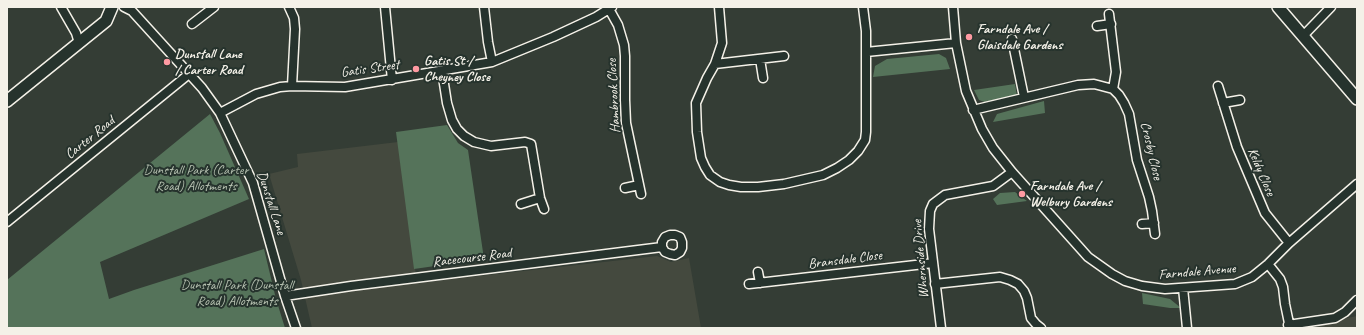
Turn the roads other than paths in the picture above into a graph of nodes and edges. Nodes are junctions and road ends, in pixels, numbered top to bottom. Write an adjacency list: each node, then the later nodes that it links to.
1 (61, 7): 20 (street)
2 (112, 7): 20 (street)
3 (124, 7): 28 (street, Dunstall Lane)
4 (214, 7): 15 (street)
5 (289, 7): 31 (street)
6 (385, 7): 30 (street)
7 (484, 7): 25 (street)
8 (719, 7): 26 (street)
9 (864, 7): 22 (street)
10 (954, 7): 21 (street, Farndale Avenue)
11 (1278, 7): 18 (street)
12 (1331, 7): 18 (street)
13 (610, 8): 25 (street, Gatis Street); 43 (street, Hambrook Close)
14 (1110, 14): 16 (street)
15 (192, 24)
16 (1111, 24): 17 (street); 33 (street)
17 (1097, 26)
18 (1303, 36): 35 (street)
19 (1012, 39): 34 (street)
20 (79, 43): 37 (street)
21 (956, 43): 22 (street); 39 (street, Farndale Avenue)
22 (866, 52): 26 (street)
23 (784, 56): 24 (street)
24 (760, 59): 26 (street); 29 (street)
25 (492, 62): 27 (street, Gatis Street)
26 (715, 64)
27 (442, 71): 30 (street, Gatis Street); 46 (street)
28 (189, 74): 40 (street, Dunstall Lane); 49 (street, Carter Road)
29 (763, 78)
30 (392, 80): 31 (street, Gatis Street)
31 (292, 86): 40 (street, Gatis Street)
32 (1218, 86): 38 (street, Keldy Close)
33 (1112, 89): 34 (street); 50 (street, Crosby Close)
34 (1024, 97): 39 (street)
35 (1357, 98)
36 (1240, 100): 38 (street)
37 (7, 101)
38 (1223, 103): 53 (street, Keldy Close)
39 (973, 110): 41 (street, Farndale Avenue)
40 (220, 113): 62 (street, Dunstall Lane)
41 (1012, 172): 55 (street, Whernside Drive); 61 (street, Farndale Avenue)
42 (1357, 184): 53 (street, Farndale Avenue)
43 (639, 185): 44 (street); 45 (street, Hambrook Close)
44 (625, 188)
45 (641, 194)
46 (540, 198): 47 (street); 48 (street)
47 (521, 204)
48 (544, 209)
49 (7, 222)
50 (1154, 223): 51 (street); 52 (street, Crosby Close)
51 (1142, 224)
52 (1155, 234)
53 (1290, 243): 56 (street, Farndale Avenue)
54 (662, 247): 62 (street, Racecourse Road)
55 (933, 263): 58 (street, Bransdale Close); 60 (street, Whernside Drive)
56 (1268, 264): 61 (street, Farndale Avenue); 64 (street)
57 (758, 272): 58 (street)
58 (760, 283): 59 (street, Bransdale Close)
59 (749, 284)
60 (935, 284): 66 (street, Whernside Drive); 67 (street)
61 (1183, 288): 68 (street)
62 (285, 296): 65 (street, Dunstall Lane)
63 (1357, 300): 64 (street)
64 (1289, 327)
65 (296, 328)
66 (941, 328)
67 (1041, 328)
68 (1187, 328)

